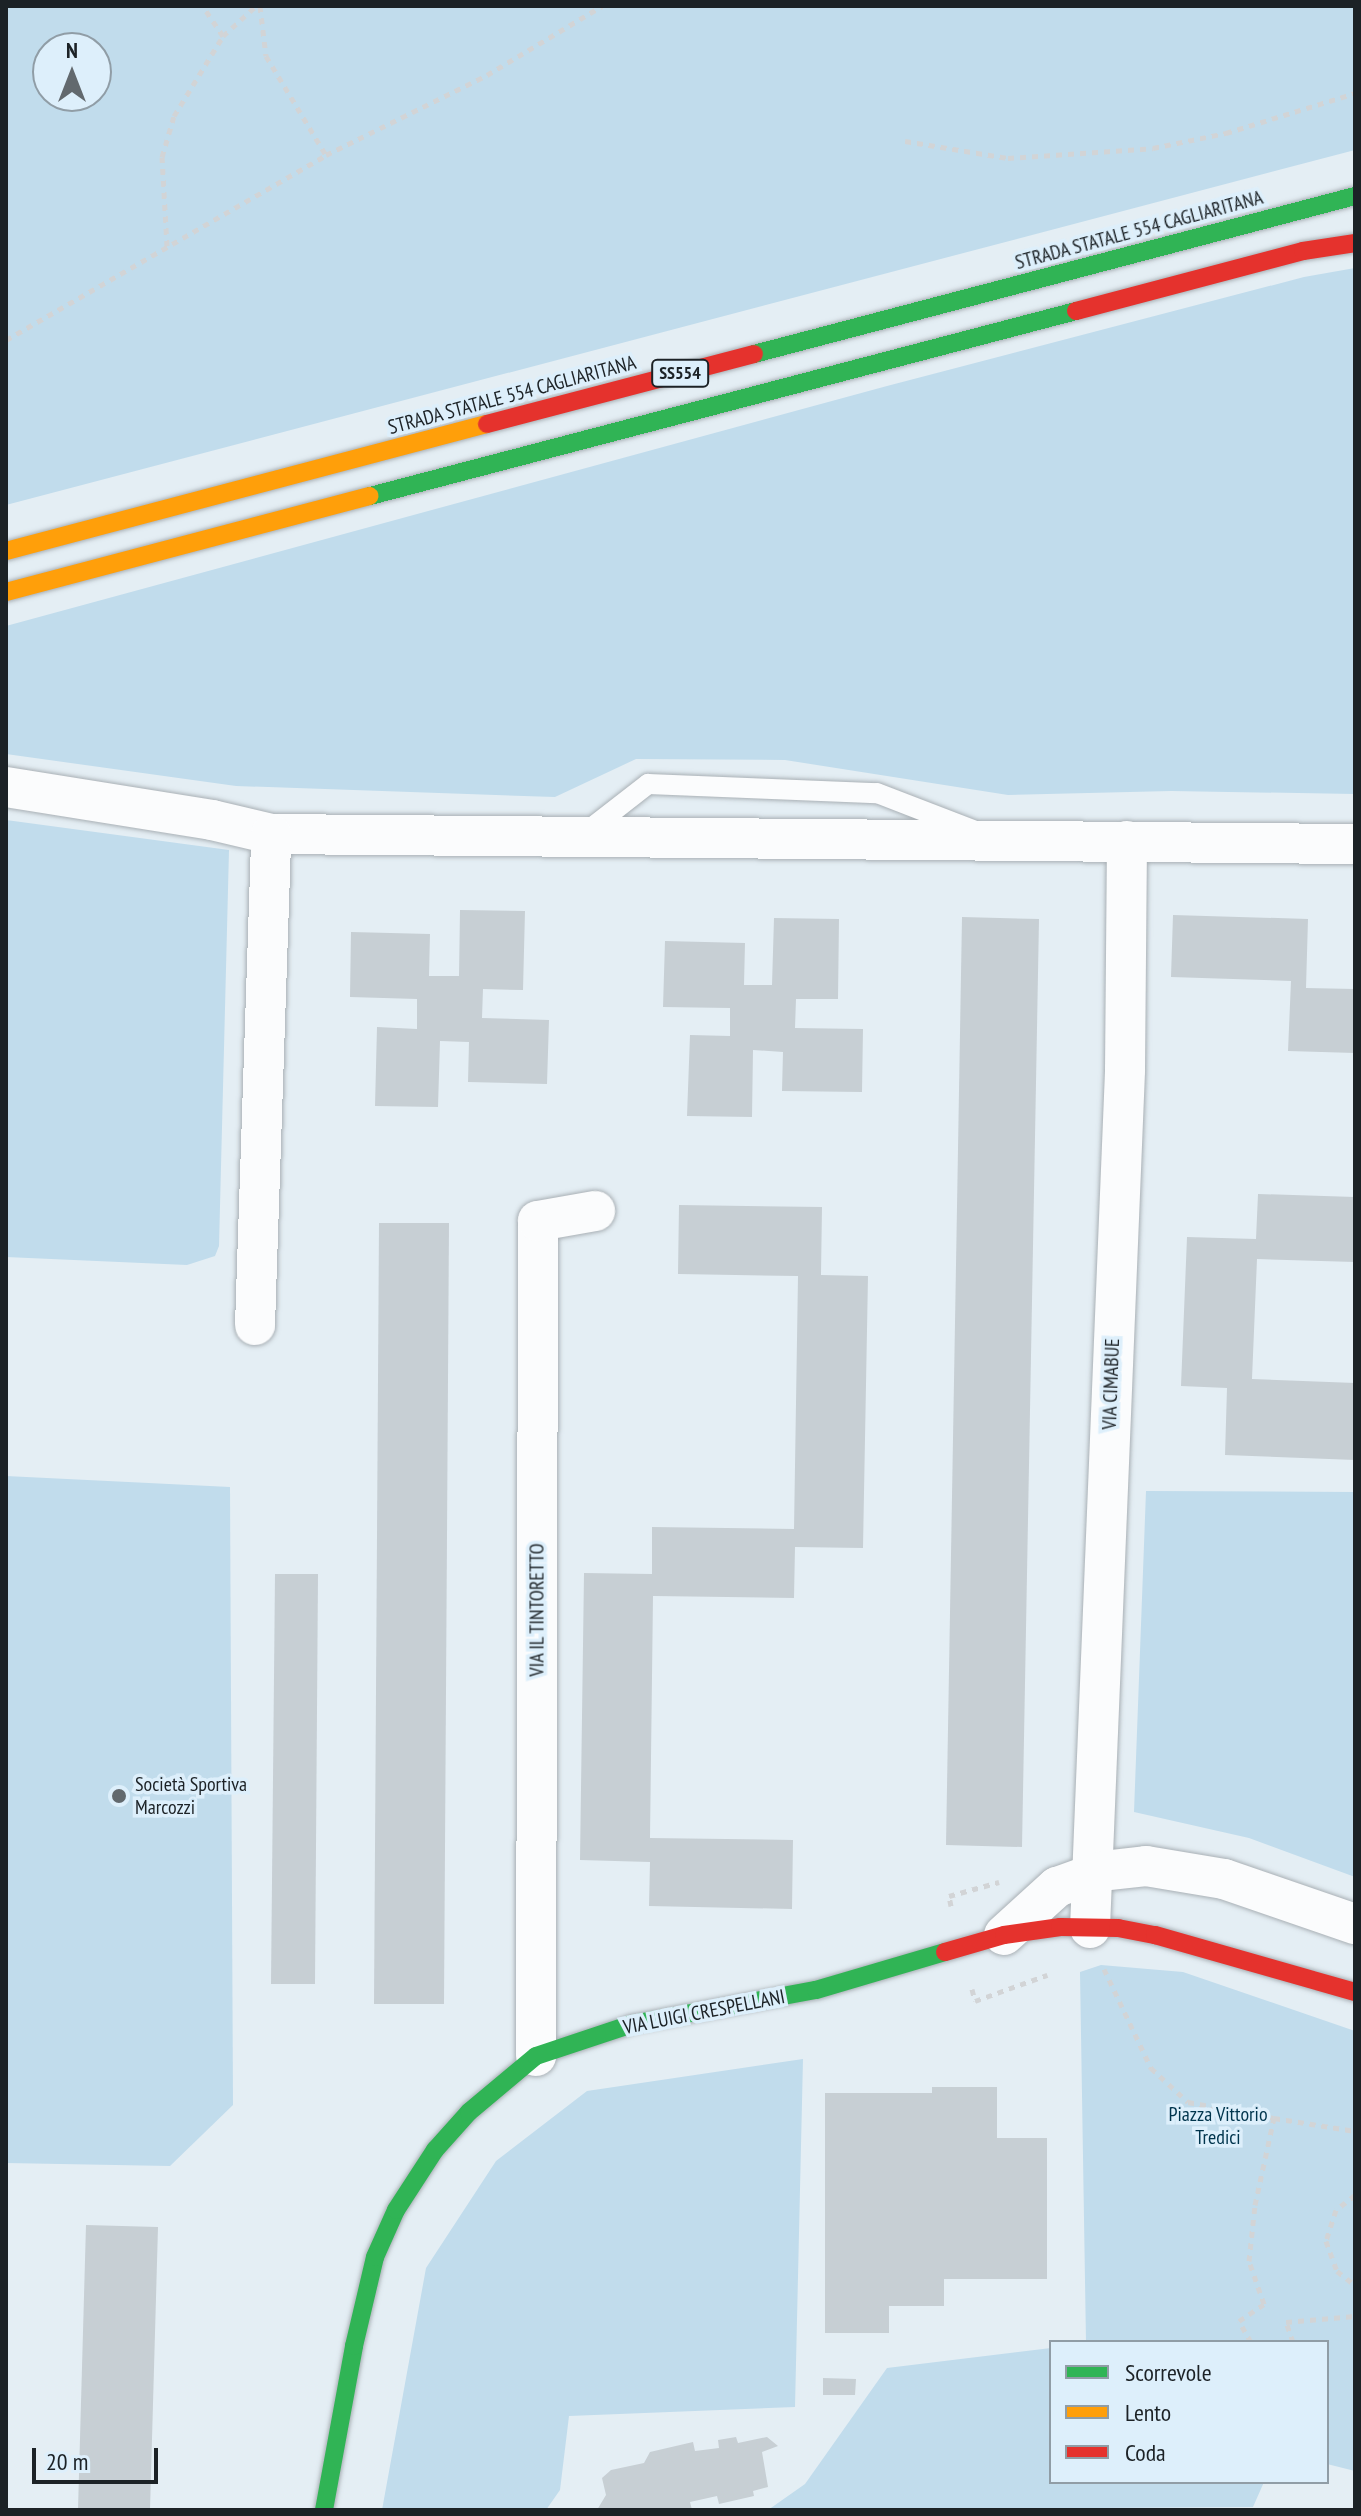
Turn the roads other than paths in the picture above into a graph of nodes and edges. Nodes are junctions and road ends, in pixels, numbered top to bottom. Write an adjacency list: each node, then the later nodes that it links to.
1 (1355, 196): 3 (main road, STRADA STATALE 554 CAGLIARITANA / SS554)
2 (1355, 243): 4 (main road, SS554)
3 (6, 551)
4 (6, 592)
5 (6, 787): 6 (street)
6 (271, 834): 7 (street); 12 (street)
7 (580, 836): 8 (street); 8 (lane)
8 (1000, 840): 9 (street)
9 (1127, 841): 10 (street); 13 (street, VIA CIMABUE)
10 (1355, 844)
11 (595, 1211): 18 (street, VIA IL TINTORETTO)
12 (255, 1325)
13 (1090, 1876): 14 (street, VIA LUIGI CRESPELLANI); 15 (street, VIA CIMABUE); 16 (street, VIA LUIGI CRESPELLANI)
14 (1355, 1924)
15 (1090, 1928): 16 (main road, VIA LUIGI CRESPELLANI); 17 (main road, VIA LUIGI CRESPELLANI)
16 (1004, 1935): 18 (main road, VIA LUIGI CRESPELLANI)
17 (1355, 1992)
18 (536, 2056): 19 (main road, VIA LUIGI CRESPELLANI)
19 (324, 2510)

